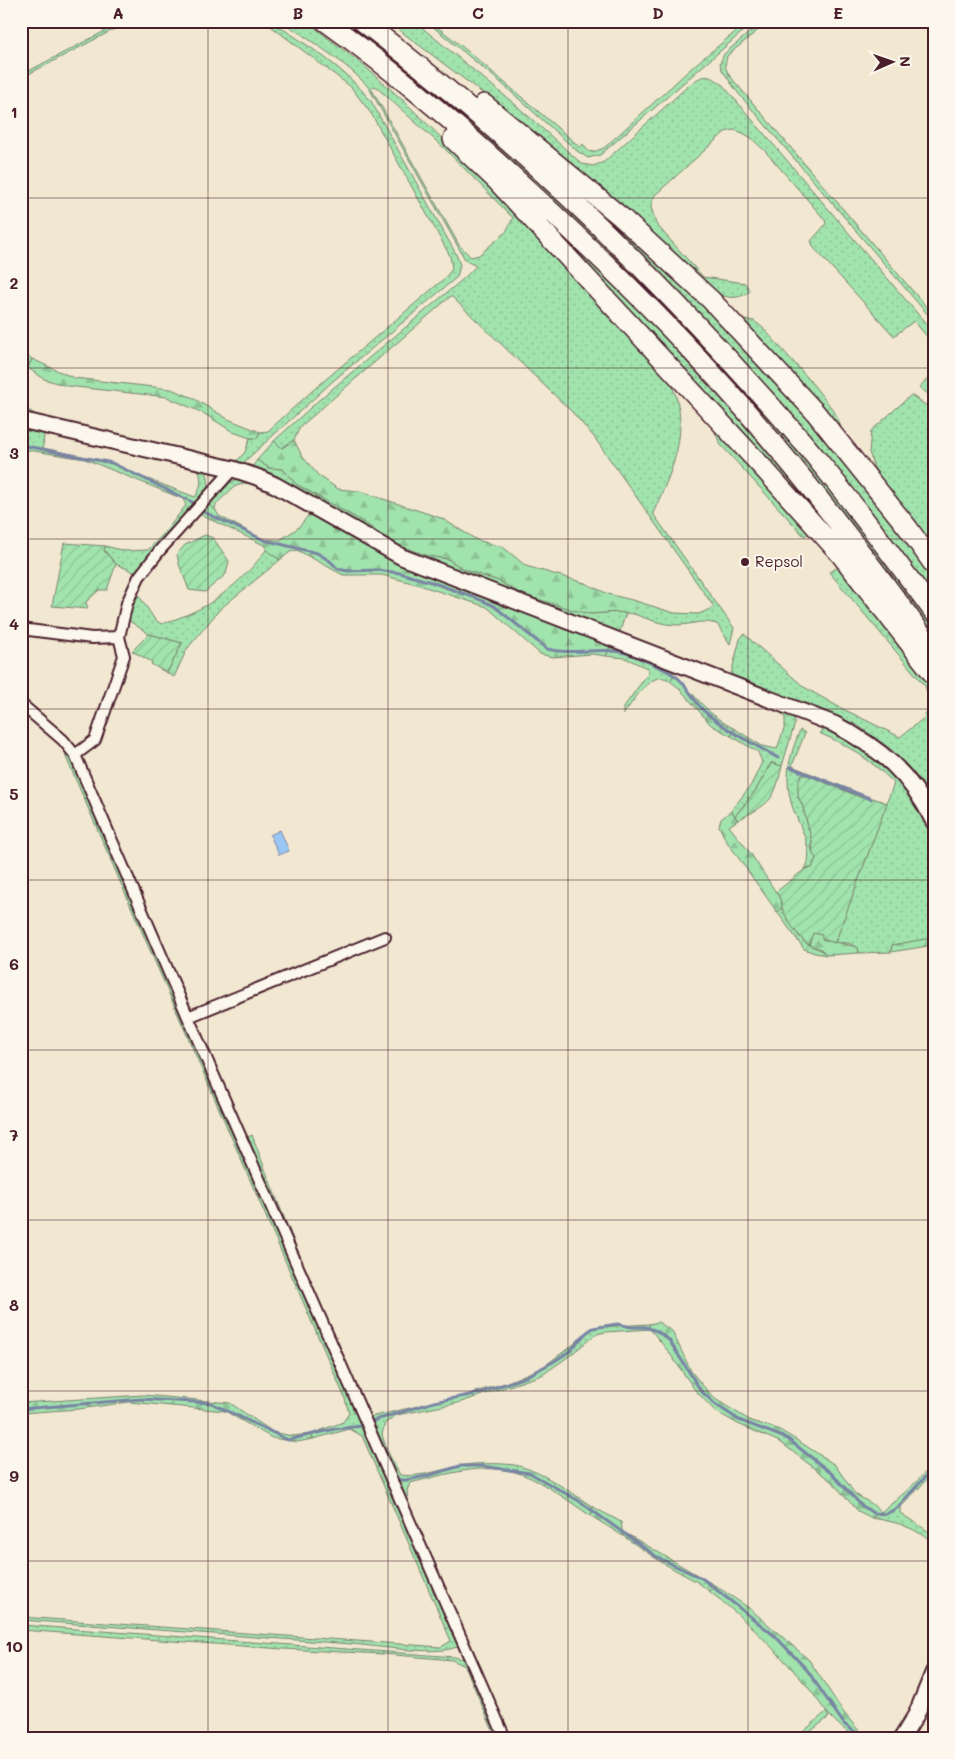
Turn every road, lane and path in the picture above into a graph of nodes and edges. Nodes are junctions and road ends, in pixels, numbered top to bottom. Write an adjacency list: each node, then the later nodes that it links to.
1 (325, 21): 4 (highway)
2 (362, 21): 8 (highway)
3 (372, 21): 7 (highway)
4 (401, 80): 11 (highway); 12 (highway)
5 (21, 420): 6 (street)
6 (233, 468): 10 (street); 15 (street)
7 (934, 565)
8 (934, 612)
9 (21, 629): 10 (street)
10 (119, 637): 14 (street)
11 (934, 651)
12 (934, 675)
13 (21, 704): 14 (street)
14 (75, 755): 17 (street)
15 (934, 822)
16 (385, 937): 17 (street)
17 (188, 1017): 19 (street)
18 (934, 1671): 20 (street)
19 (505, 1738)
20 (902, 1738)

